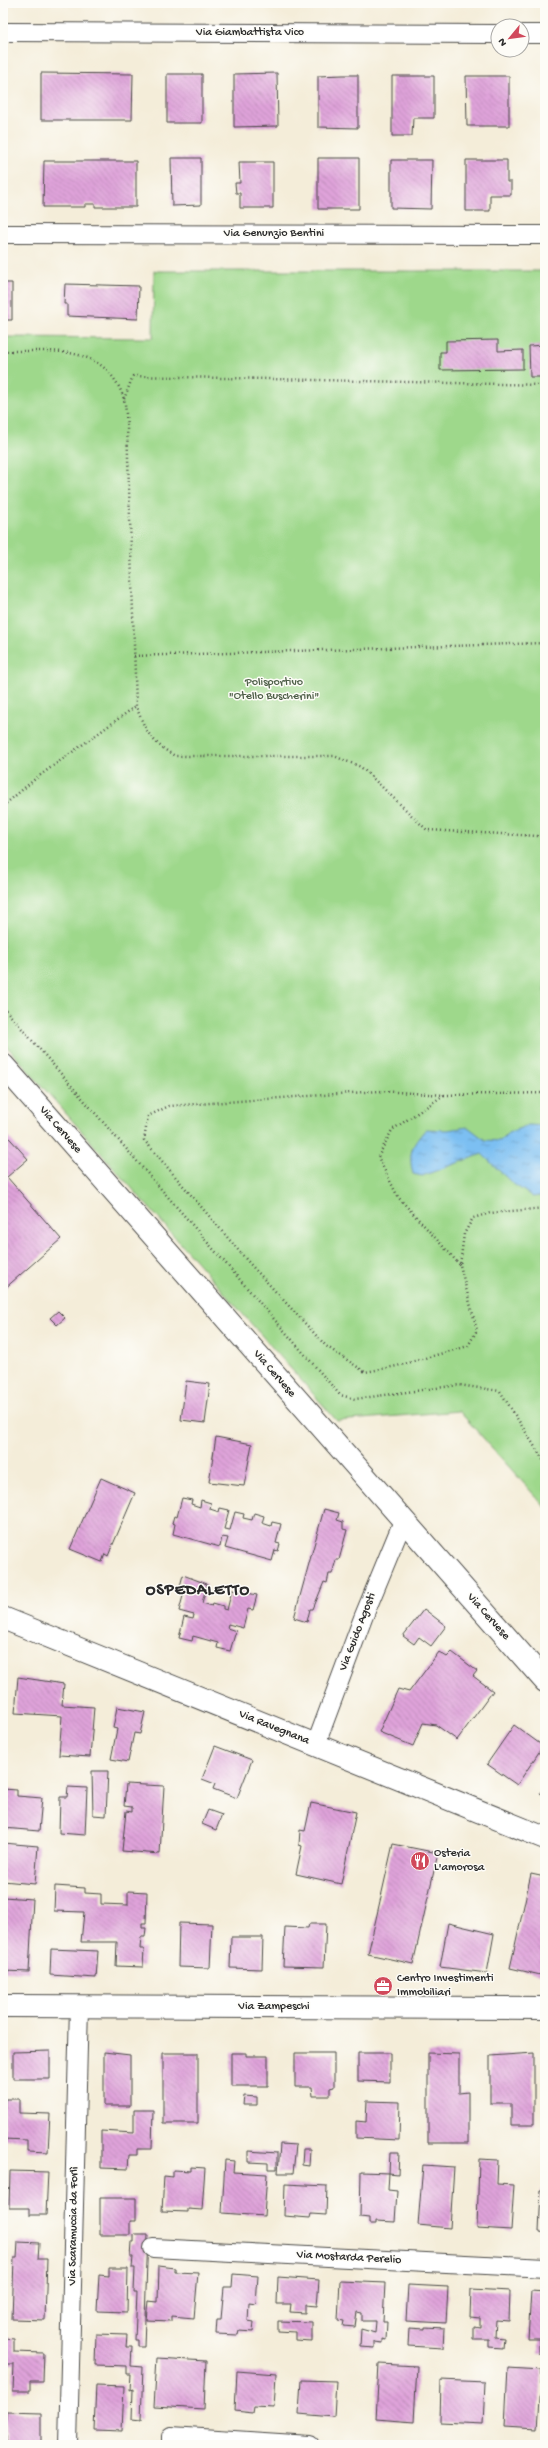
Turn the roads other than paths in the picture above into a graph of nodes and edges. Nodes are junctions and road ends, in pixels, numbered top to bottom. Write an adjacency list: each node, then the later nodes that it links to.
1 (3, 32): 2 (street, Via Giambattista Vico)
2 (490, 34)
3 (530, 34): 4 (street)
4 (545, 34)
5 (3, 234): 6 (street, Via Genunzio Bentini)
6 (545, 235)
7 (3, 1065): 8 (main road, Via Cervese)
8 (402, 1521): 10 (main road, Via Cervese); 11 (street, Via Guido Agosti)
9 (3, 1618): 11 (main road, Via Ravegnana)
10 (545, 1682)
11 (316, 1744): 12 (main road, Via Ravegnana)
12 (545, 1838)
13 (3, 2006): 14 (main road, Via Zampeschi)
14 (79, 2006): 15 (main road, Via Zampeschi); 18 (street, Via Scaramuccia da Forlì)
15 (545, 2008)
16 (154, 2248): 17 (street, Via Mostarda Perelio)
17 (545, 2268)
18 (68, 2445)
19 (170, 2445): 20 (street)
20 (310, 2445)

